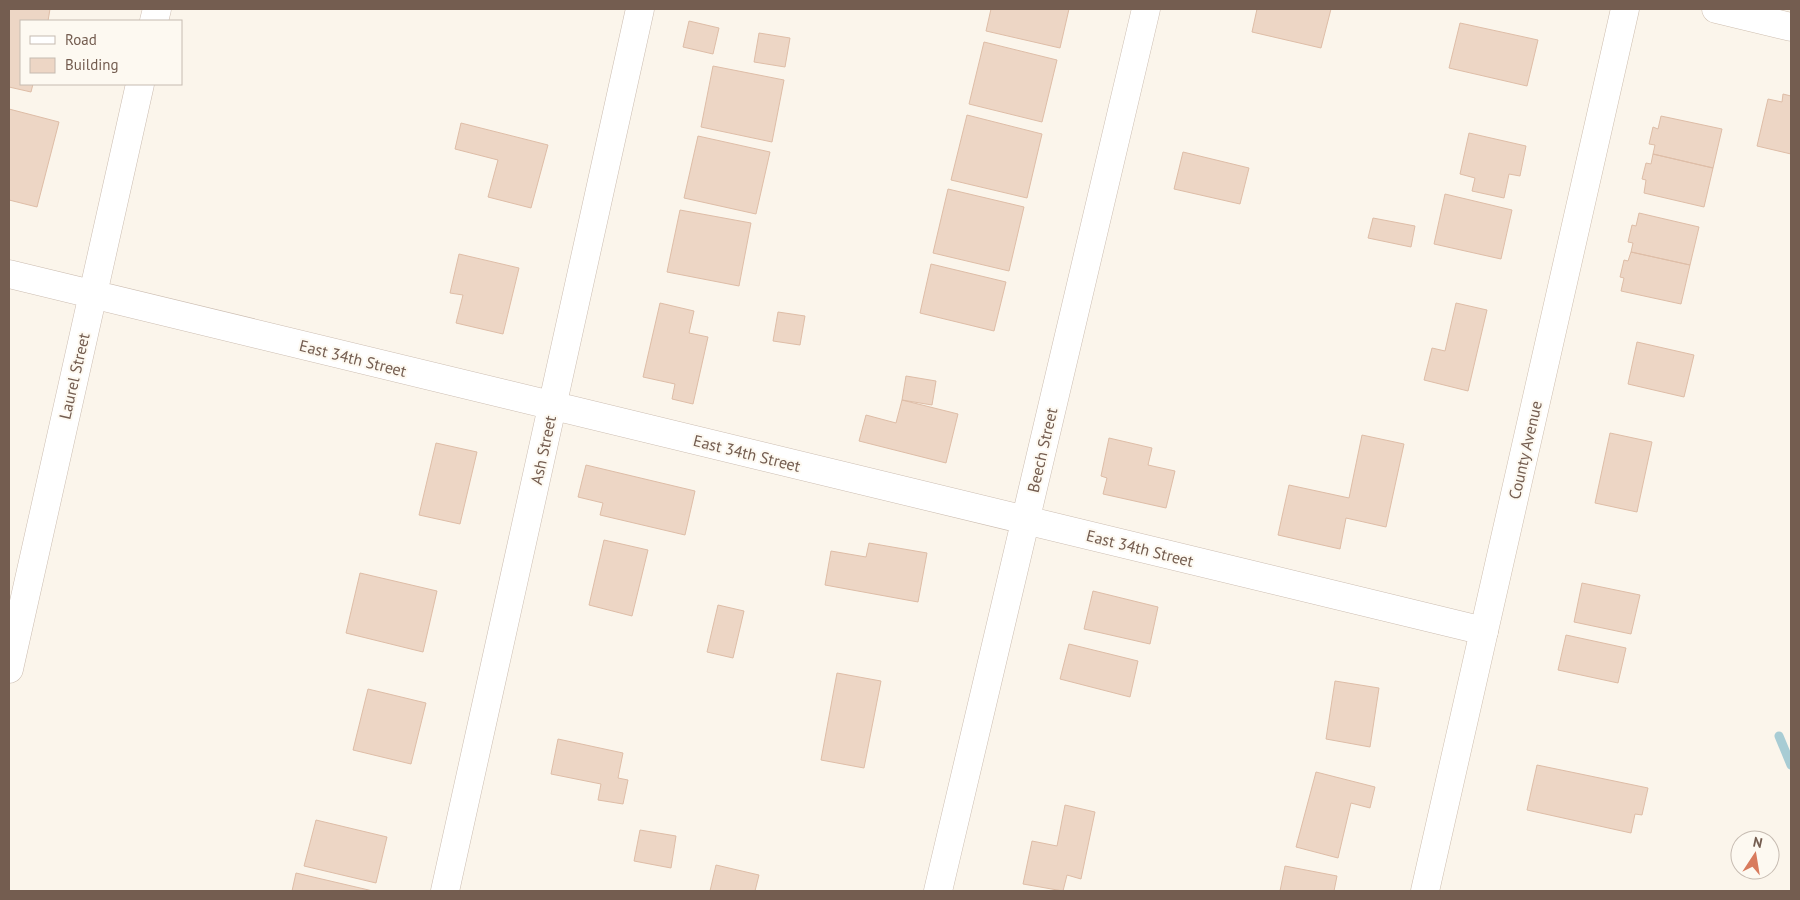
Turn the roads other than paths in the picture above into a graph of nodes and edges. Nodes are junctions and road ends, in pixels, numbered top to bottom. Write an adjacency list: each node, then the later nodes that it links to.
1 (640, 9): 9 (street, Ash Street)
2 (1146, 9): 10 (street, Beech Street)
3 (1625, 9): 11 (street, County Avenue)
4 (1716, 9): 5 (street)
5 (1791, 27)
6 (140, 85): 8 (street, Laurel Street)
7 (9, 274): 8 (street, East 34th Street)
8 (93, 295): 9 (street, East 34th Street); 12 (street, Laurel Street)
9 (552, 406): 10 (street, East 34th Street); 13 (street, Ash Street)
10 (1026, 520): 11 (street, East 34th Street); 14 (street, Beech Street)
11 (1484, 631): 15 (street, County Avenue)
12 (9, 669)
13 (445, 891)
14 (938, 891)
15 (1425, 891)

